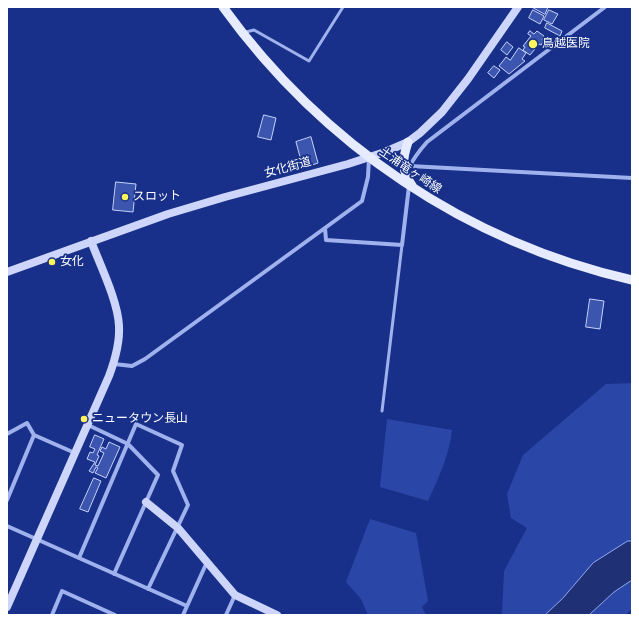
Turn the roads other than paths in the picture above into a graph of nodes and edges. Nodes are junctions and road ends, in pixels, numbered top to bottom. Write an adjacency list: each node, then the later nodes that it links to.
1 (223, 7): 5 (main road, 土浦竜ヶ崎線)
2 (343, 7): 5 (lane)
3 (518, 7): 6 (street, 女化街道)
4 (605, 7): 8 (street)
5 (242, 33): 9 (main road, 土浦竜ヶ崎線)
6 (420, 134): 7 (street, 女化街道); 8 (street)
7 (408, 142): 9 (street, 女化街道); 11 (main road)
8 (427, 142): 10 (street)
9 (369, 158): 11 (main road, 土浦竜ヶ崎線); 12 (street); 13 (street, 女化街道)
10 (632, 178)
11 (413, 188): 14 (street); 16 (main road, 土浦竜ヶ崎線)
12 (325, 228): 14 (street); 17 (street)
13 (91, 241): 15 (street, 女化街道); 17 (street)
14 (402, 245): 18 (lane)
15 (7, 272)
16 (632, 280)
17 (114, 364): 19 (street)
18 (382, 411)
19 (88, 425): 22 (street); 23 (street)
20 (7, 434): 21 (street)
21 (34, 435): 23 (street); 25 (street)
22 (128, 444): 27 (street); 29 (street); 31 (street)
23 (75, 453): 30 (street)
24 (7, 486): 25 (street)
25 (12, 488): 26 (street)
26 (7, 500)
27 (146, 502): 29 (street); 33 (street)
28 (7, 526): 30 (street)
29 (178, 528): 32 (street); 34 (street)
30 (37, 540): 31 (street); 37 (street)
31 (78, 558): 33 (street)
32 (207, 562): 35 (street); 36 (street)
33 (114, 574): 34 (street)
34 (148, 589): 36 (street)
35 (235, 595): 41 (street); 42 (street)
36 (187, 606): 40 (street)
37 (7, 607)
38 (52, 615): 39 (street)
39 (115, 615)
40 (183, 615)
41 (226, 615)
42 (277, 615)

